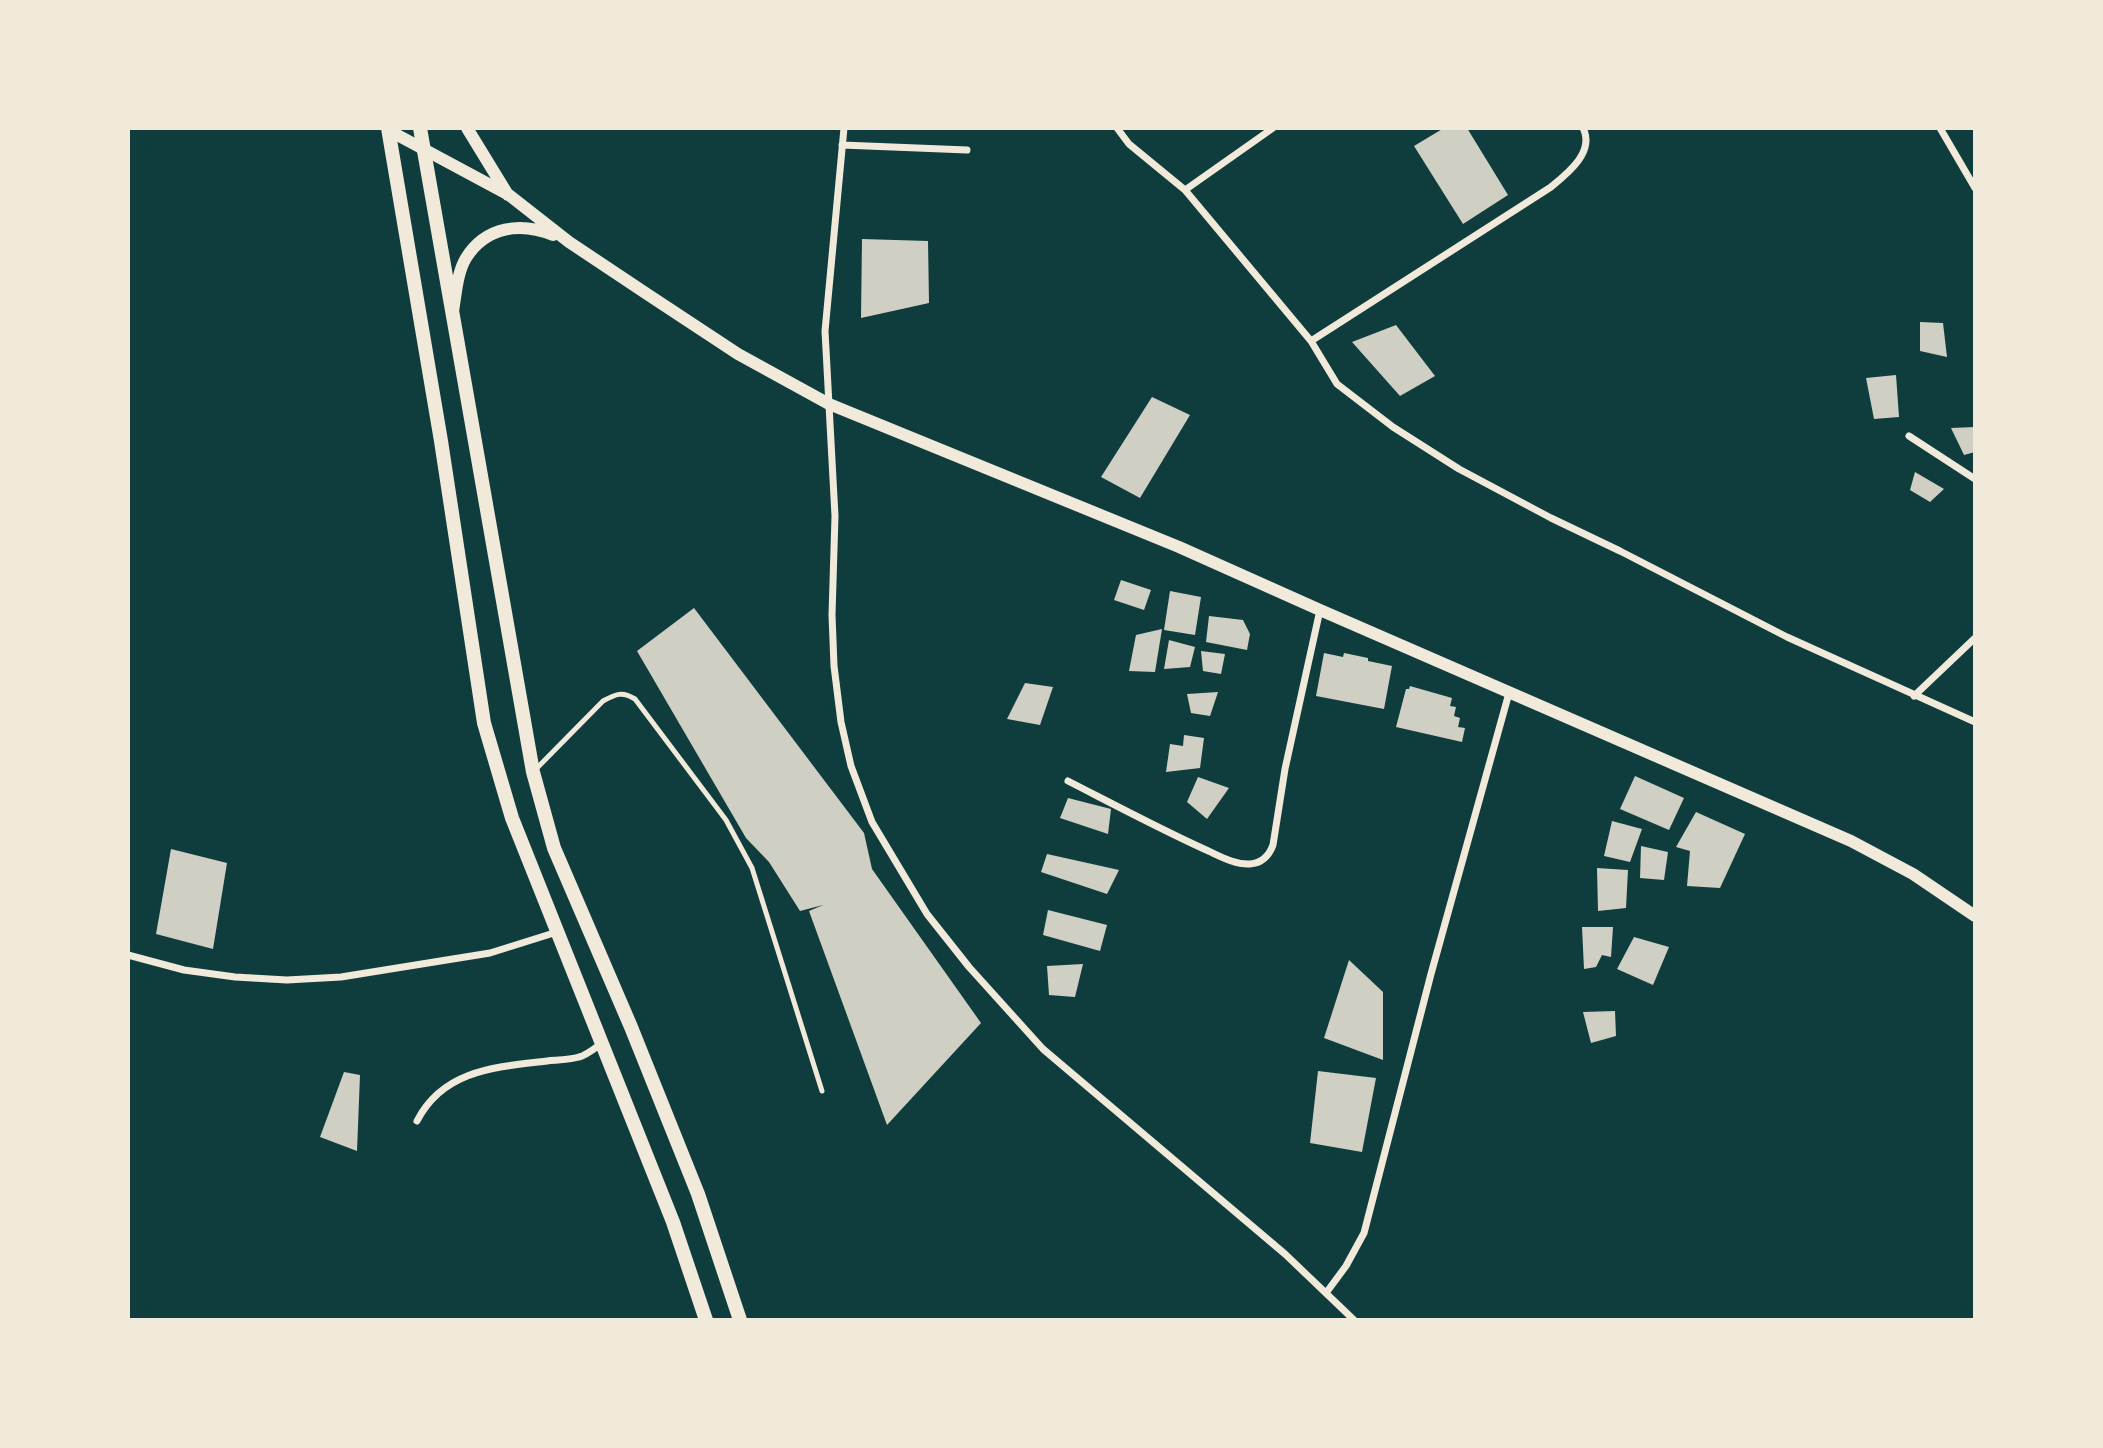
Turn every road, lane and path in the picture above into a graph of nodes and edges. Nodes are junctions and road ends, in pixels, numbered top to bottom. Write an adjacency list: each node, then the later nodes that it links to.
1 (420, 128): 10 (main road)
2 (467, 128): 14 (street)
3 (844, 128): 9 (street)
4 (1117, 128): 13 (street)
5 (1273, 128): 13 (street)
6 (1583, 128): 17 (street)
7 (1940, 128): 12 (street)
8 (388, 129): 10 (street); 29 (main road)
9 (842, 145): 11 (street); 18 (street)
10 (424, 149): 14 (street); 16 (main road)
11 (967, 150)
12 (1975, 188)
13 (1185, 190): 17 (street)
14 (509, 195): 15 (street)
15 (569, 242): 16 (street); 18 (street)
16 (453, 312): 26 (main road)
17 (1311, 341): 24 (street)
18 (829, 404): 21 (street); 34 (street)
19 (1909, 436): 20 (street)
20 (1975, 479)
21 (1320, 610): 23 (street); 27 (street)
22 (1975, 638): 24 (street)
23 (1509, 693): 28 (street); 34 (street)
24 (1914, 696): 25 (street)
25 (1975, 722)
26 (533, 772): 32 (lane); 36 (main road)
27 (1068, 781)
28 (1975, 915)
29 (556, 932): 30 (street); 31 (main road)
30 (128, 955)
31 (602, 1043): 33 (street); 35 (main road)
32 (822, 1091)
33 (417, 1121)
34 (1326, 1293): 37 (street)
35 (706, 1320)
36 (740, 1320)
37 (1354, 1320)

